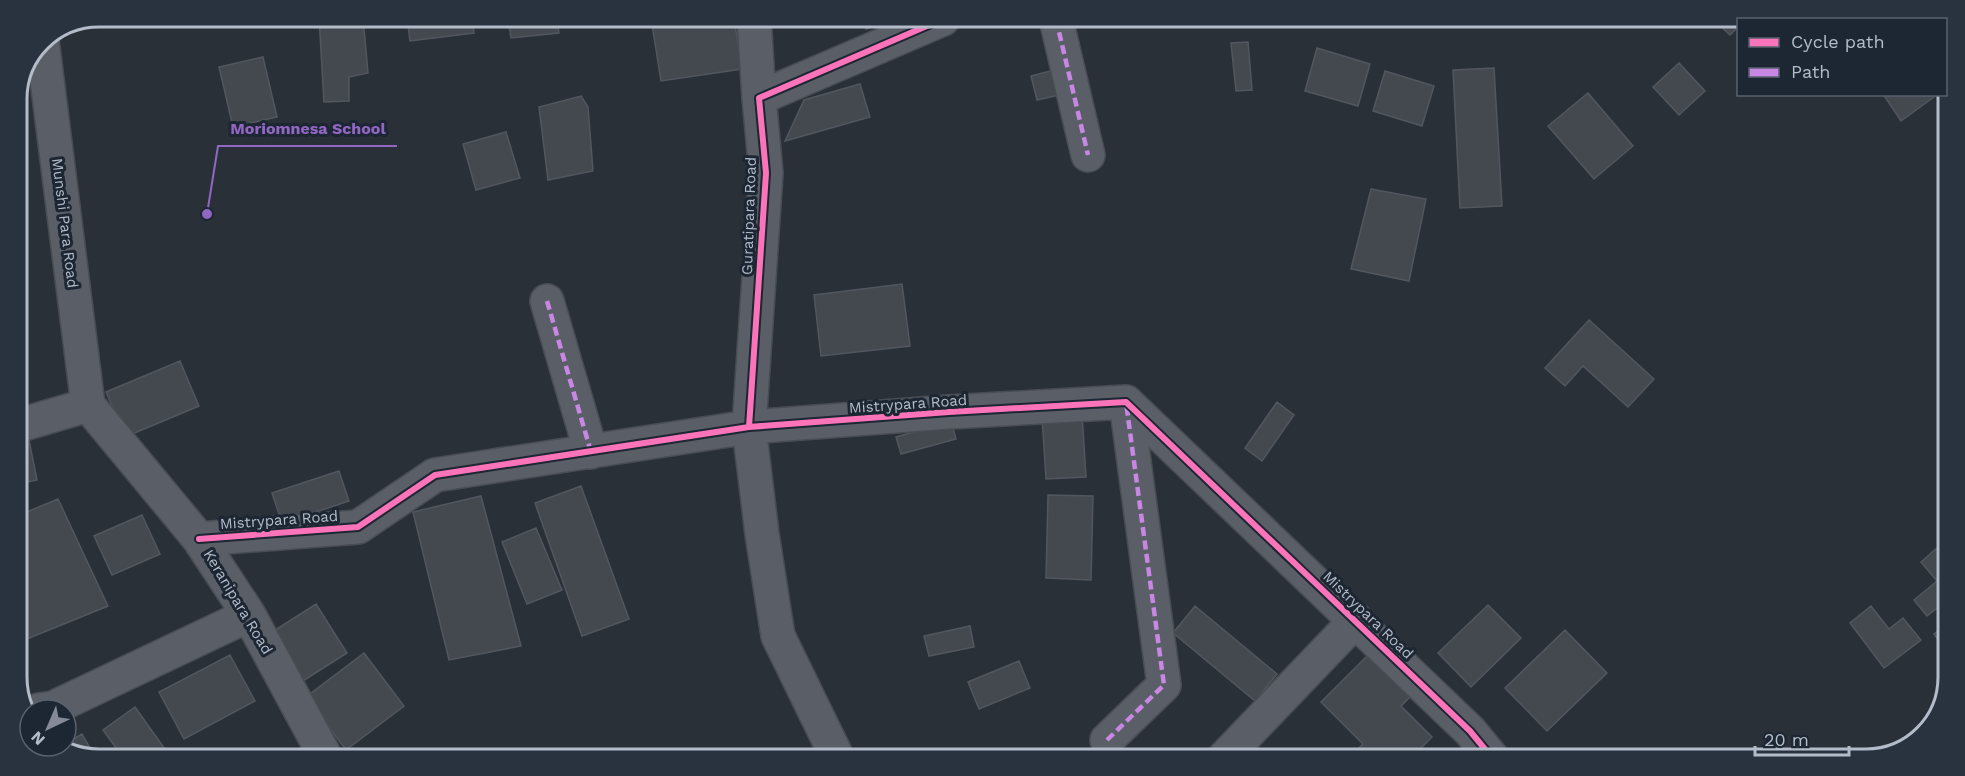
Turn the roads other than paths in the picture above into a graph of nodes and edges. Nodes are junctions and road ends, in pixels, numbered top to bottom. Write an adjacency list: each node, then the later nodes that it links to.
1 (755, 27): 5 (street, Guratipara Road)
2 (924, 27): 5 (street)
3 (1058, 27): 6 (street)
4 (44, 53): 9 (street, Munshi Para Road)
5 (759, 98): 11 (street, Guratipara Road)
6 (1088, 155)
7 (547, 301): 12 (street)
8 (1126, 402): 11 (street, Mistrypara Road); 15 (street, Mistrypara Road); 17 (street)
9 (88, 405): 10 (street); 13 (street, Keranipara Road)
10 (27, 423)
11 (749, 427): 12 (street, Mistrypara Road); 19 (street, Guratipara Road)
12 (591, 452): 13 (street, Mistrypara Road)
13 (199, 538): 14 (street, Keranipara Road)
14 (249, 615): 16 (street); 18 (street, Keranipara Road)
15 (1356, 621): 20 (street); 21 (street, Mistrypara Road)
16 (73, 698)
17 (1107, 740)
18 (321, 749)
19 (833, 749)
20 (1233, 749)
21 (1484, 749)

